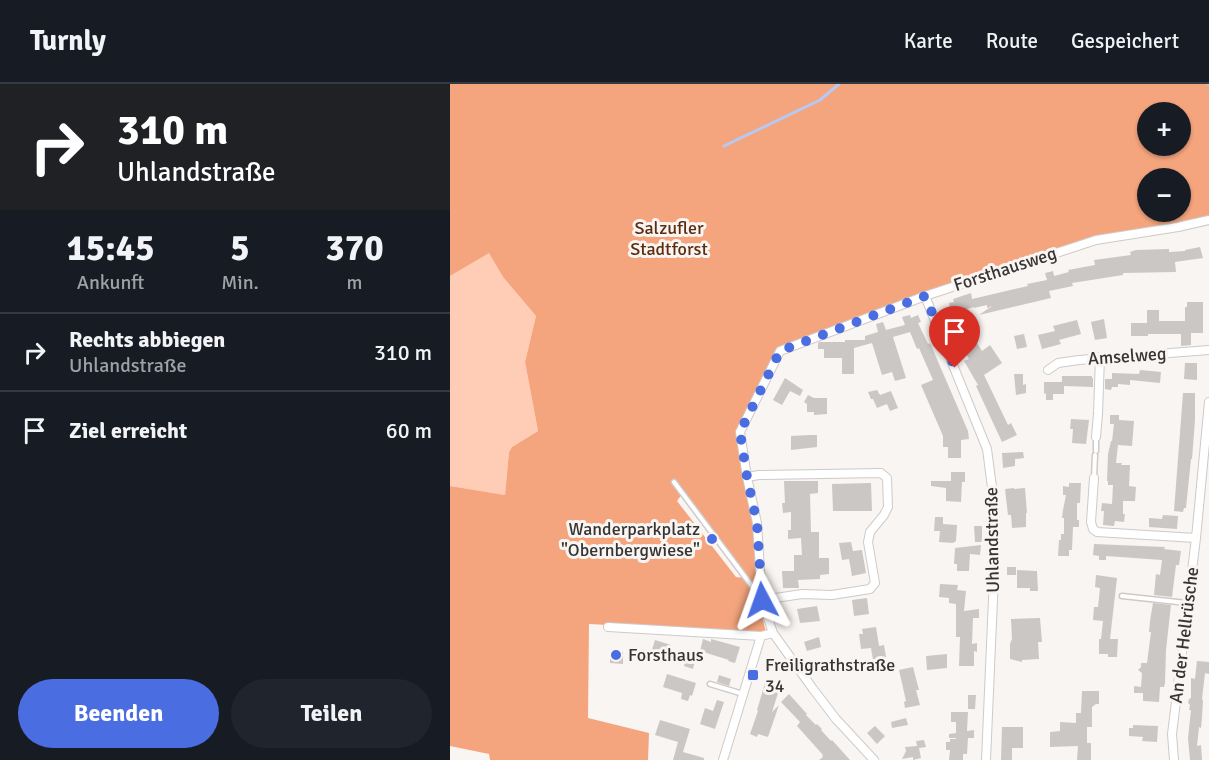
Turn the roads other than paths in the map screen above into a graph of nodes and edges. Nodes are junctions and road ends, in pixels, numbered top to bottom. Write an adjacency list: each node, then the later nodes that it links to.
1 (1209, 220): 2 (street, Forsthausweg)
2 (925, 296): 8 (street, Forsthausweg); 22 (street, Uhlandstraße)
3 (1209, 350): 4 (street, Amselweg)
4 (1100, 357): 5 (street, Amselweg); 7 (street)
5 (1048, 370)
6 (1209, 402): 11 (street, An der Hellrüsche)
7 (1096, 437): 9 (lane)
8 (747, 477): 13 (street, Forsthausweg); 13 (street)
9 (1094, 478): 11 (street)
10 (674, 482): 13 (lane)
11 (1196, 538): 14 (street, An der Hellrüsche)
12 (1122, 596): 14 (lane)
13 (762, 600): 16 (street, Forsthausweg)
14 (1187, 603): 23 (street, An der Hellrüsche)
15 (608, 627): 17 (street)
16 (773, 633): 17 (street); 21 (street, Forsthausweg)
17 (761, 636): 19 (street)
18 (710, 684): 19 (lane)
19 (744, 694): 20 (street)
20 (723, 760)
21 (874, 760)
22 (986, 760)
23 (1174, 760)

